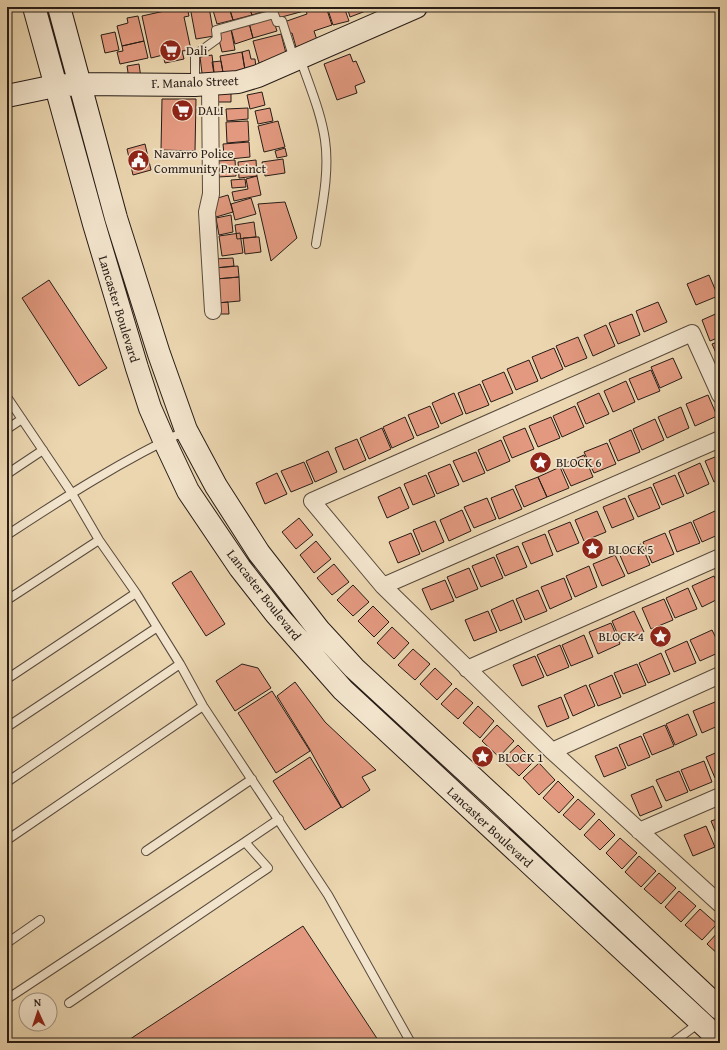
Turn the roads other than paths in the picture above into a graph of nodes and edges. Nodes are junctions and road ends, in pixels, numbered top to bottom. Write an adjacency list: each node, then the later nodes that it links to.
1 (34, 7): 7 (main road, Lancaster Boulevard)
2 (59, 7): 5 (main road, Lancaster Boulevard)
3 (416, 7): 4 (main road, F. Manalo Street)
4 (297, 59): 6 (main road, F. Manalo Street); 6 (lane); 9 (lane)
5 (79, 84): 6 (main road, F. Manalo Street); 7 (main road, F. Manalo Street); 15 (main road, Lancaster Boulevard)
6 (203, 84): 10 (street)
7 (55, 86): 8 (main road, F. Manalo Street); 17 (main road, Lancaster Boulevard)
8 (7, 96)
9 (316, 244)
10 (213, 311)
11 (720, 394): 24 (street)
12 (7, 397): 13 (lane)
13 (22, 420): 14 (lane); 18 (lane)
14 (7, 429)
15 (186, 430): 17 (lane); 48 (main road, Lancaster Boulevard)
16 (720, 438): 24 (street)
17 (164, 440): 20 (lane); 49 (main road, Lancaster Boulevard)
18 (43, 450): 19 (lane); 20 (lane)
19 (7, 474)
20 (71, 492): 21 (lane); 22 (lane)
21 (7, 535)
22 (99, 540): 25 (lane); 26 (lane)
23 (720, 557): 29 (street)
24 (383, 586): 29 (street)
25 (136, 593): 27 (lane); 31 (lane)
26 (7, 600)
27 (156, 628): 28 (lane); 33 (lane)
28 (180, 664): 32 (lane); 36 (lane)
29 (467, 669): 34 (street)
30 (720, 675): 34 (street)
31 (7, 679)
32 (203, 706): 35 (lane); 40 (lane)
33 (7, 726)
34 (552, 751): 39 (street)
35 (252, 779): 38 (lane); 42 (lane)
36 (7, 782)
37 (720, 796): 39 (street)
38 (279, 819): 41 (lane); 51 (lane)
39 (639, 831): 43 (street)
40 (7, 840)
41 (246, 842): 46 (lane); 47 (lane)
42 (146, 851)
43 (720, 904)
44 (40, 920): 45 (lane)
45 (7, 943)
46 (7, 999)
47 (69, 1003)
48 (720, 1009): 49 (main road)
49 (710, 1023): 50 (main road, Lancaster Boulevard); 52 (lane)
50 (720, 1040)
51 (411, 1043)
52 (672, 1043)

